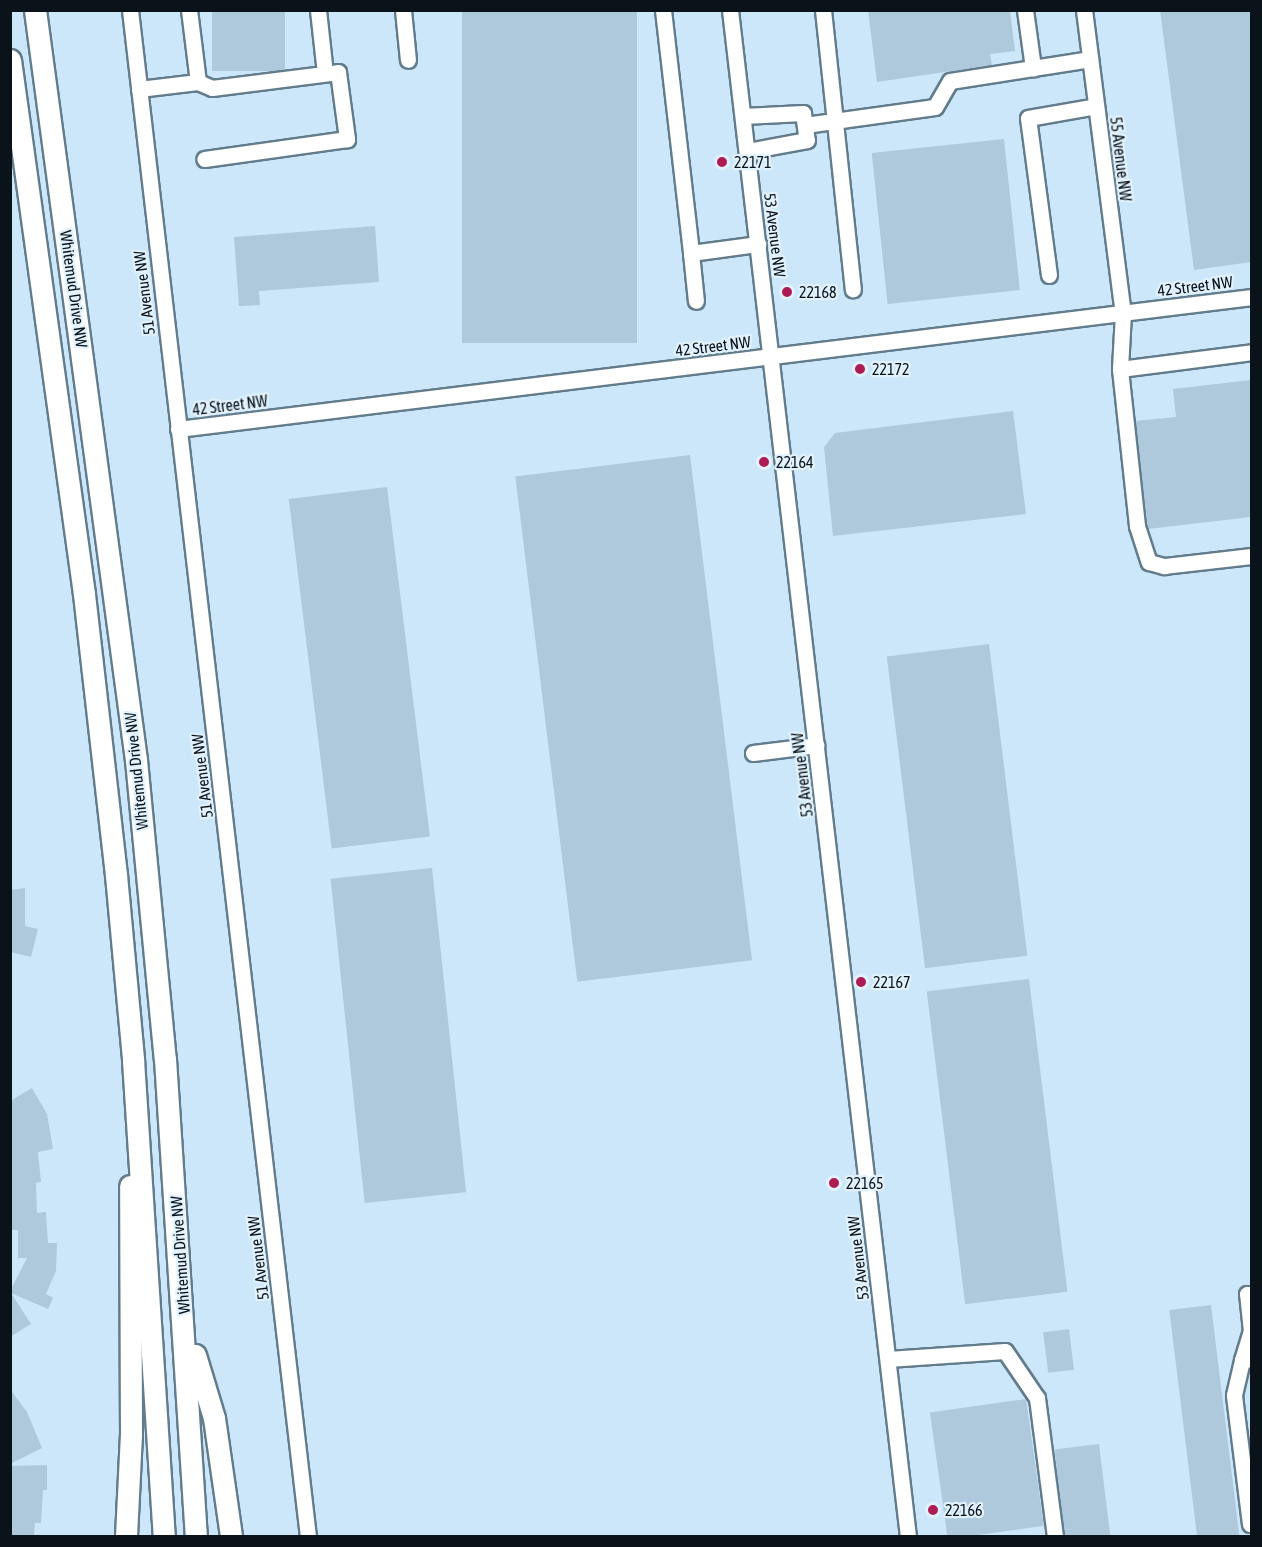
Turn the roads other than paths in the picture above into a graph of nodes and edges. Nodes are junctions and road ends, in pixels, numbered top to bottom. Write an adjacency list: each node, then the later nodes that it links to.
1 (35, 10): 40 (highway, Whitemud Drive NW)
2 (130, 10): 17 (street, 51 Avenue NW)
3 (189, 10): 16 (street)
4 (318, 10): 15 (street)
5 (403, 10): 13 (street)
6 (663, 10): 25 (street)
7 (730, 10): 19 (street, 53 Avenue NW)
8 (823, 10): 20 (street)
9 (1025, 10): 14 (street)
10 (1084, 10): 11 (street, 55 Avenue NW)
11 (1090, 59): 14 (street); 18 (street, 55 Avenue NW)
12 (10, 60): 38 (highway, Whitemud Drive NW)
13 (408, 60)
14 (1033, 68): 20 (street)
15 (325, 73): 16 (street); 23 (street)
16 (198, 82): 17 (street)
17 (139, 89): 34 (street, 51 Avenue NW)
18 (1096, 106): 26 (street); 30 (street, 55 Avenue NW)
19 (743, 116): 21 (street); 22 (street, 53 Avenue NW)
20 (836, 120): 21 (street); 27 (street)
21 (805, 124): 22 (street)
22 (747, 151): 24 (street, 53 Avenue NW)
23 (204, 159)
24 (758, 243): 25 (street); 32 (street, 53 Avenue NW)
25 (691, 253): 29 (street)
26 (1049, 275)
27 (853, 289)
28 (1251, 297): 30 (street, 42 Street NW)
29 (696, 301)
30 (1123, 313): 32 (street, 42 Street NW); 33 (street, 55 Avenue NW)
31 (1251, 352): 33 (street)
32 (772, 357): 34 (street, 42 Street NW); 36 (street, 53 Avenue NW)
33 (1120, 369): 35 (street, 55 Avenue NW)
34 (178, 429): 48 (street, 51 Avenue NW)
35 (1251, 556)
36 (817, 745): 37 (street); 41 (street, 53 Avenue NW)
37 (753, 753)
38 (133, 1060): 44 (highway); 45 (highway, Whitemud Drive NW)
39 (1251, 1294): 42 (street)
40 (185, 1319): 46 (highway, Whitemud Drive NW); 47 (highway)
41 (888, 1359): 49 (street, 53 Avenue NW); 50 (street)
42 (1247, 1360): 43 (street)
43 (1251, 1526)
44 (126, 1536)
45 (164, 1536)
46 (196, 1536)
47 (231, 1536)
48 (308, 1536)
49 (908, 1536)
50 (1055, 1536)

